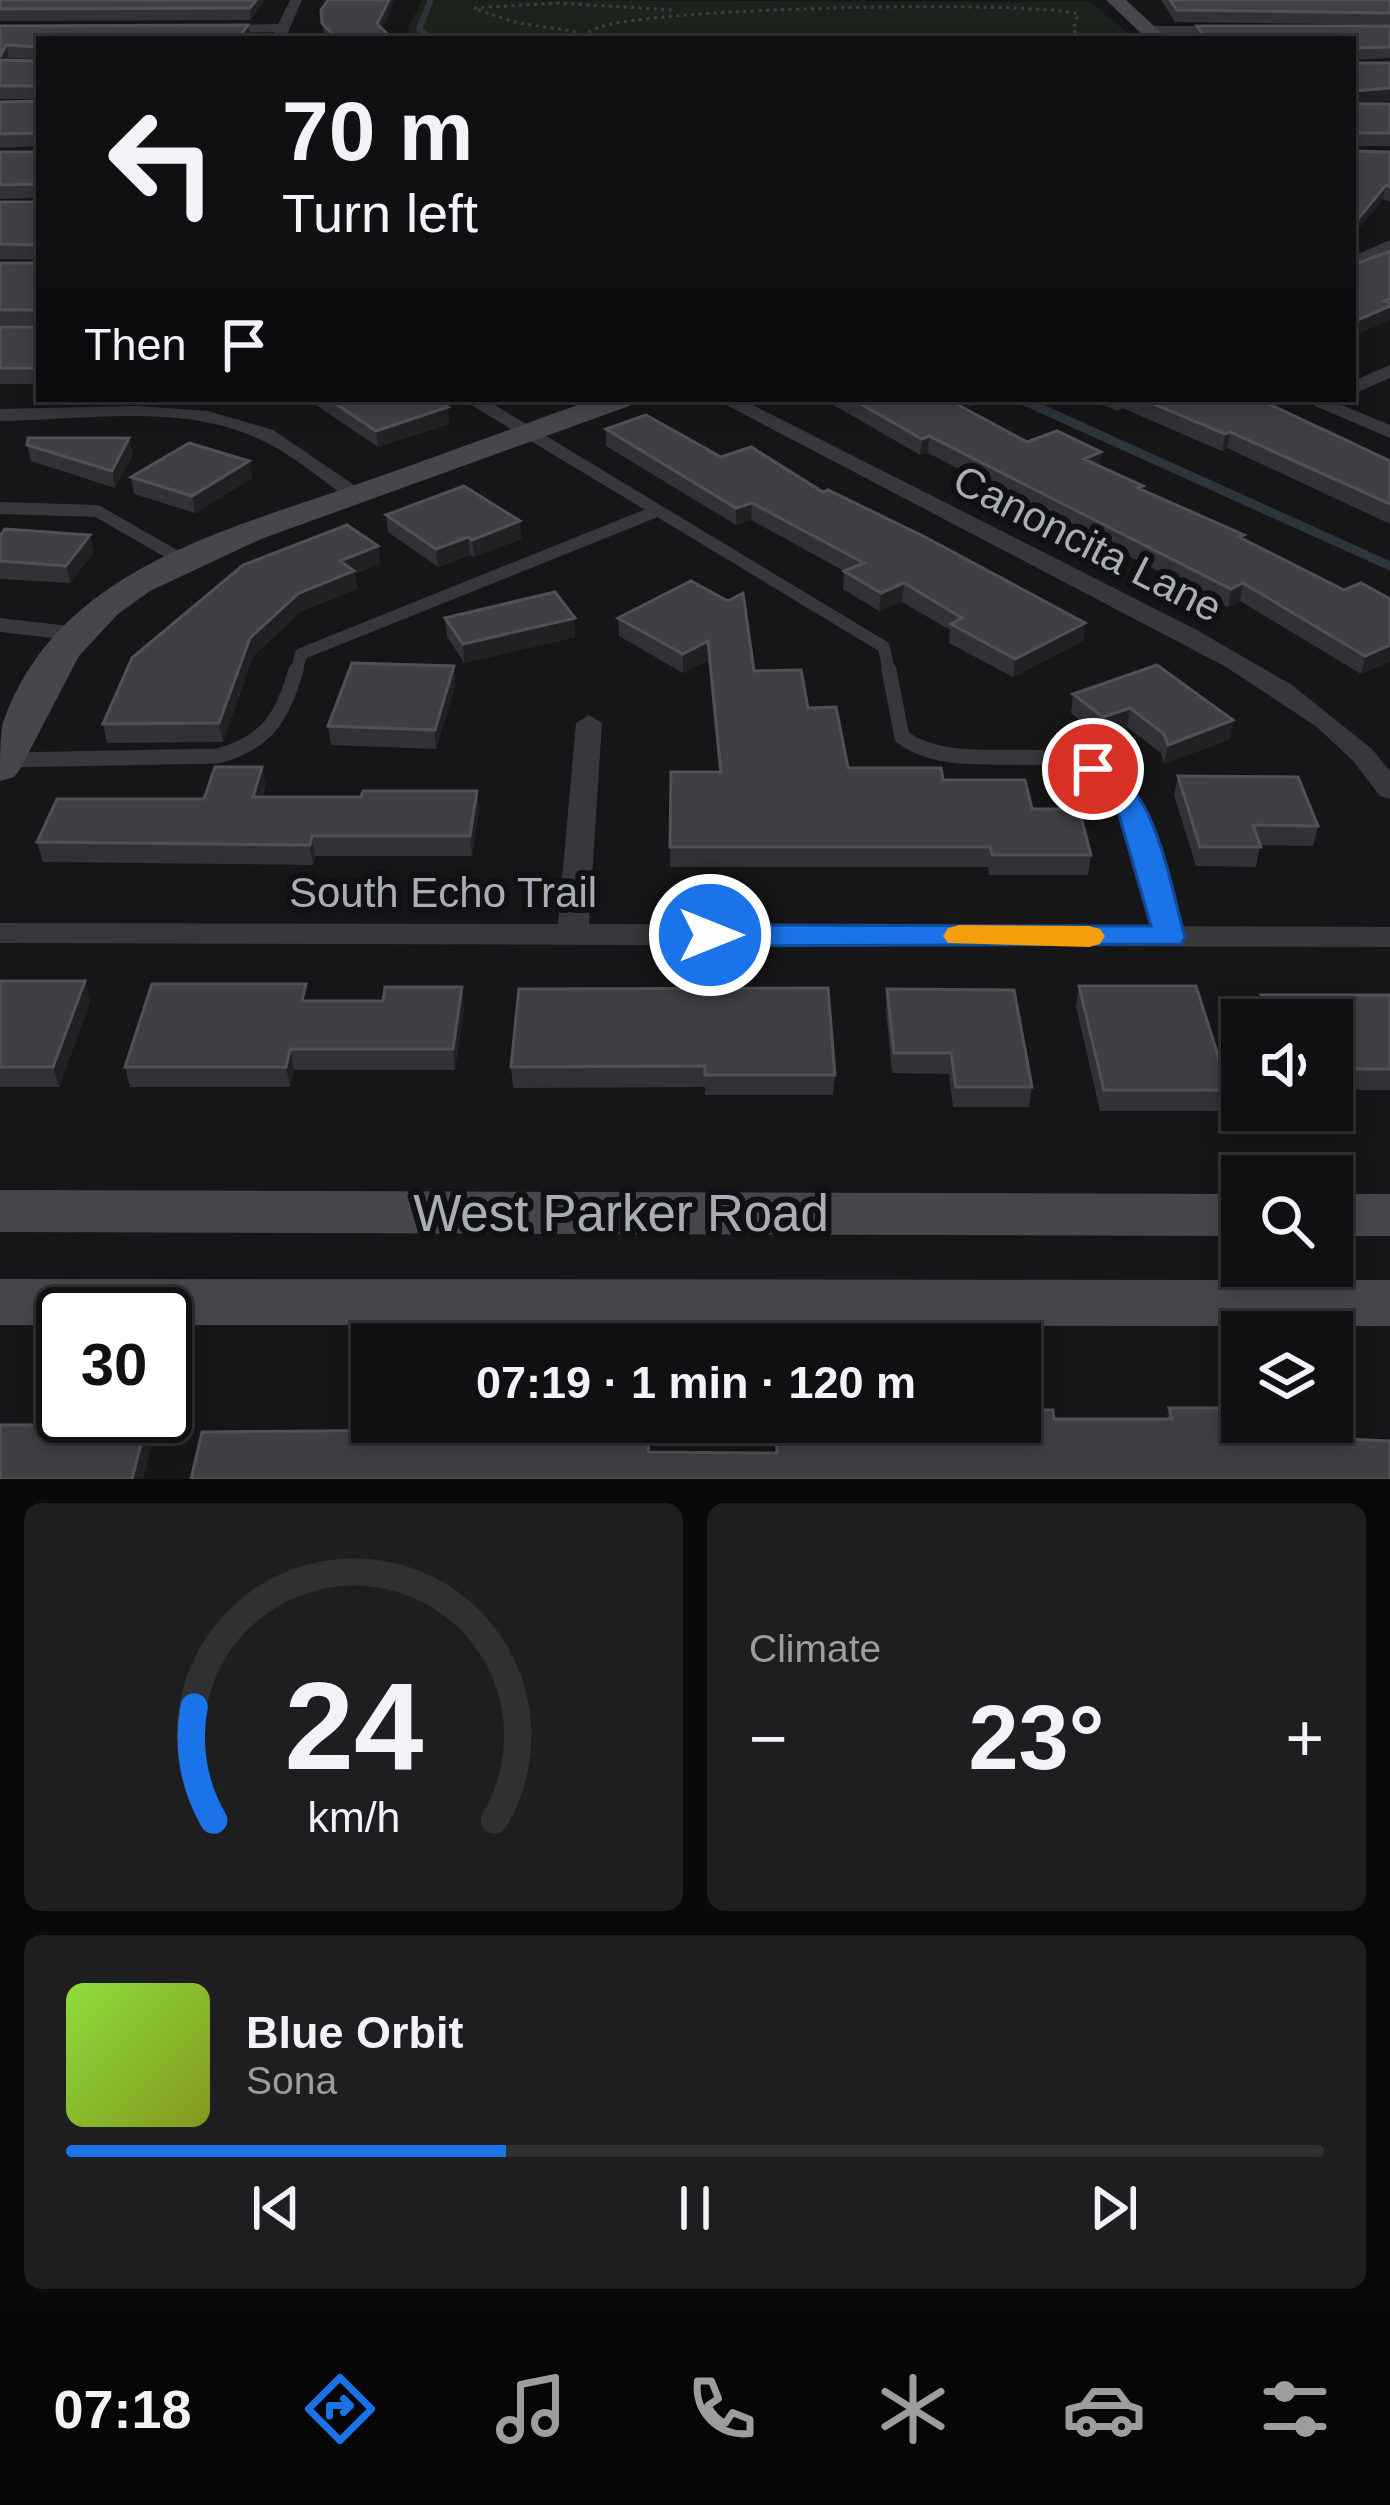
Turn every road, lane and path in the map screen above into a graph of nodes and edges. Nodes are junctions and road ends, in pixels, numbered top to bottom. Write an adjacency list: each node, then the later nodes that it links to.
1 (296, 0): 7 (street)
2 (1115, 0): 8 (main road)
3 (699, 10): 6 (path); 6 (path); 10 (path)
4 (211, 29): 7 (lane)
5 (1218, 30): 8 (lane)
6 (579, 32): 9 (path)
7 (279, 34)
8 (1155, 34)
9 (577, 36)
10 (1080, 36)
11 (1390, 245): 12 (lane)
12 (1356, 260)
13 (1390, 370): 14 (street)
14 (1356, 387)
15 (478, 402): 21 (lane)
16 (614, 402): 21 (main road)
17 (731, 402): 30 (street, Canoncita Lane)
18 (1322, 402): 20 (street)
19 (0, 415): 22 (street)
20 (1390, 432)
21 (529, 433): 22 (main road); 24 (lane)
22 (358, 495): 25 (main road)
23 (0, 508): 25 (lane)
24 (657, 511): 29 (lane); 33 (lane)
25 (184, 561): 27 (main road)
26 (0, 626): 27 (street)
27 (78, 634): 29 (main road)
28 (589, 723): 32 (street)
29 (2, 764)
30 (1390, 790)
31 (0, 933): 32 (street, South Echo Trail)
32 (573, 935): 33 (street, South Echo Trail)
33 (1170, 937): 34 (street, South Echo Trail)
34 (1390, 937)
35 (0, 1211): 36 (main road, West Parker Road)
36 (1221, 1215)
37 (1353, 1215): 38 (main road)
38 (1390, 1215)
39 (0, 1302): 40 (main road, West Parker Road)
40 (1390, 1303)

